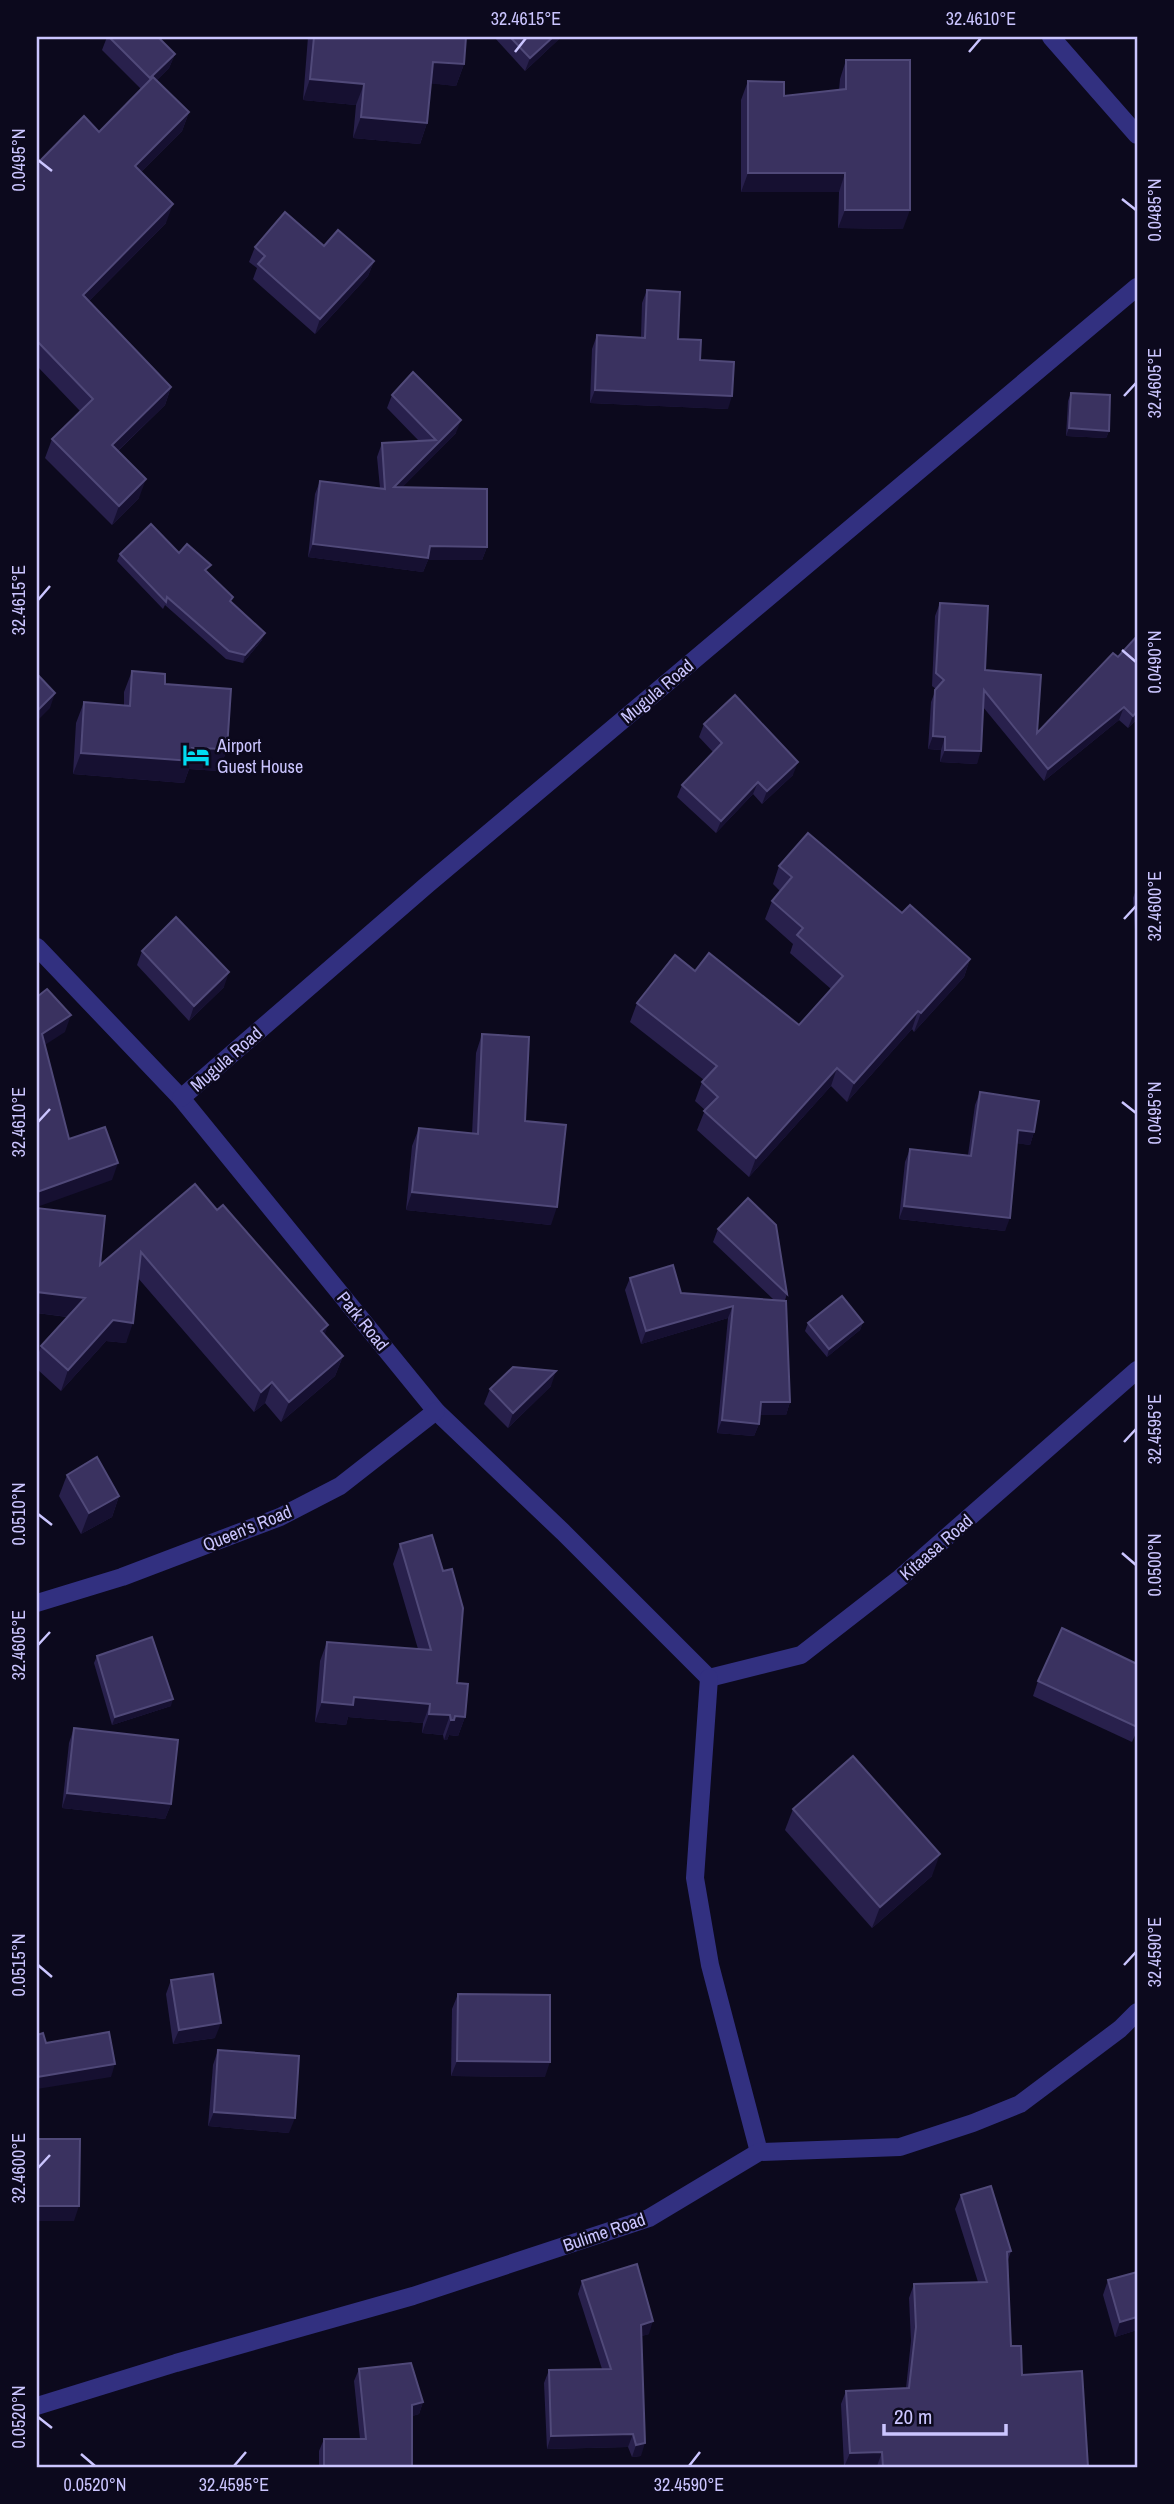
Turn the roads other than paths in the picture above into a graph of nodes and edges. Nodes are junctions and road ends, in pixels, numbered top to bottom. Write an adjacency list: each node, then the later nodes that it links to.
1 (1051, 37): 2 (street)
2 (1137, 135)
3 (1137, 287): 5 (street, Mugula Road)
4 (37, 947): 5 (street, Park Road)
5 (181, 1098): 7 (street, Park Road)
6 (1137, 1370): 9 (street, Kitaasa Road)
7 (436, 1411): 8 (street, Queen's Road); 9 (street, Park Road)
8 (37, 1603)
9 (709, 1678): 11 (street)
10 (1137, 2012): 11 (street, Bulime Road)
11 (759, 2152): 12 (street, Bulime Road)
12 (37, 2406)

